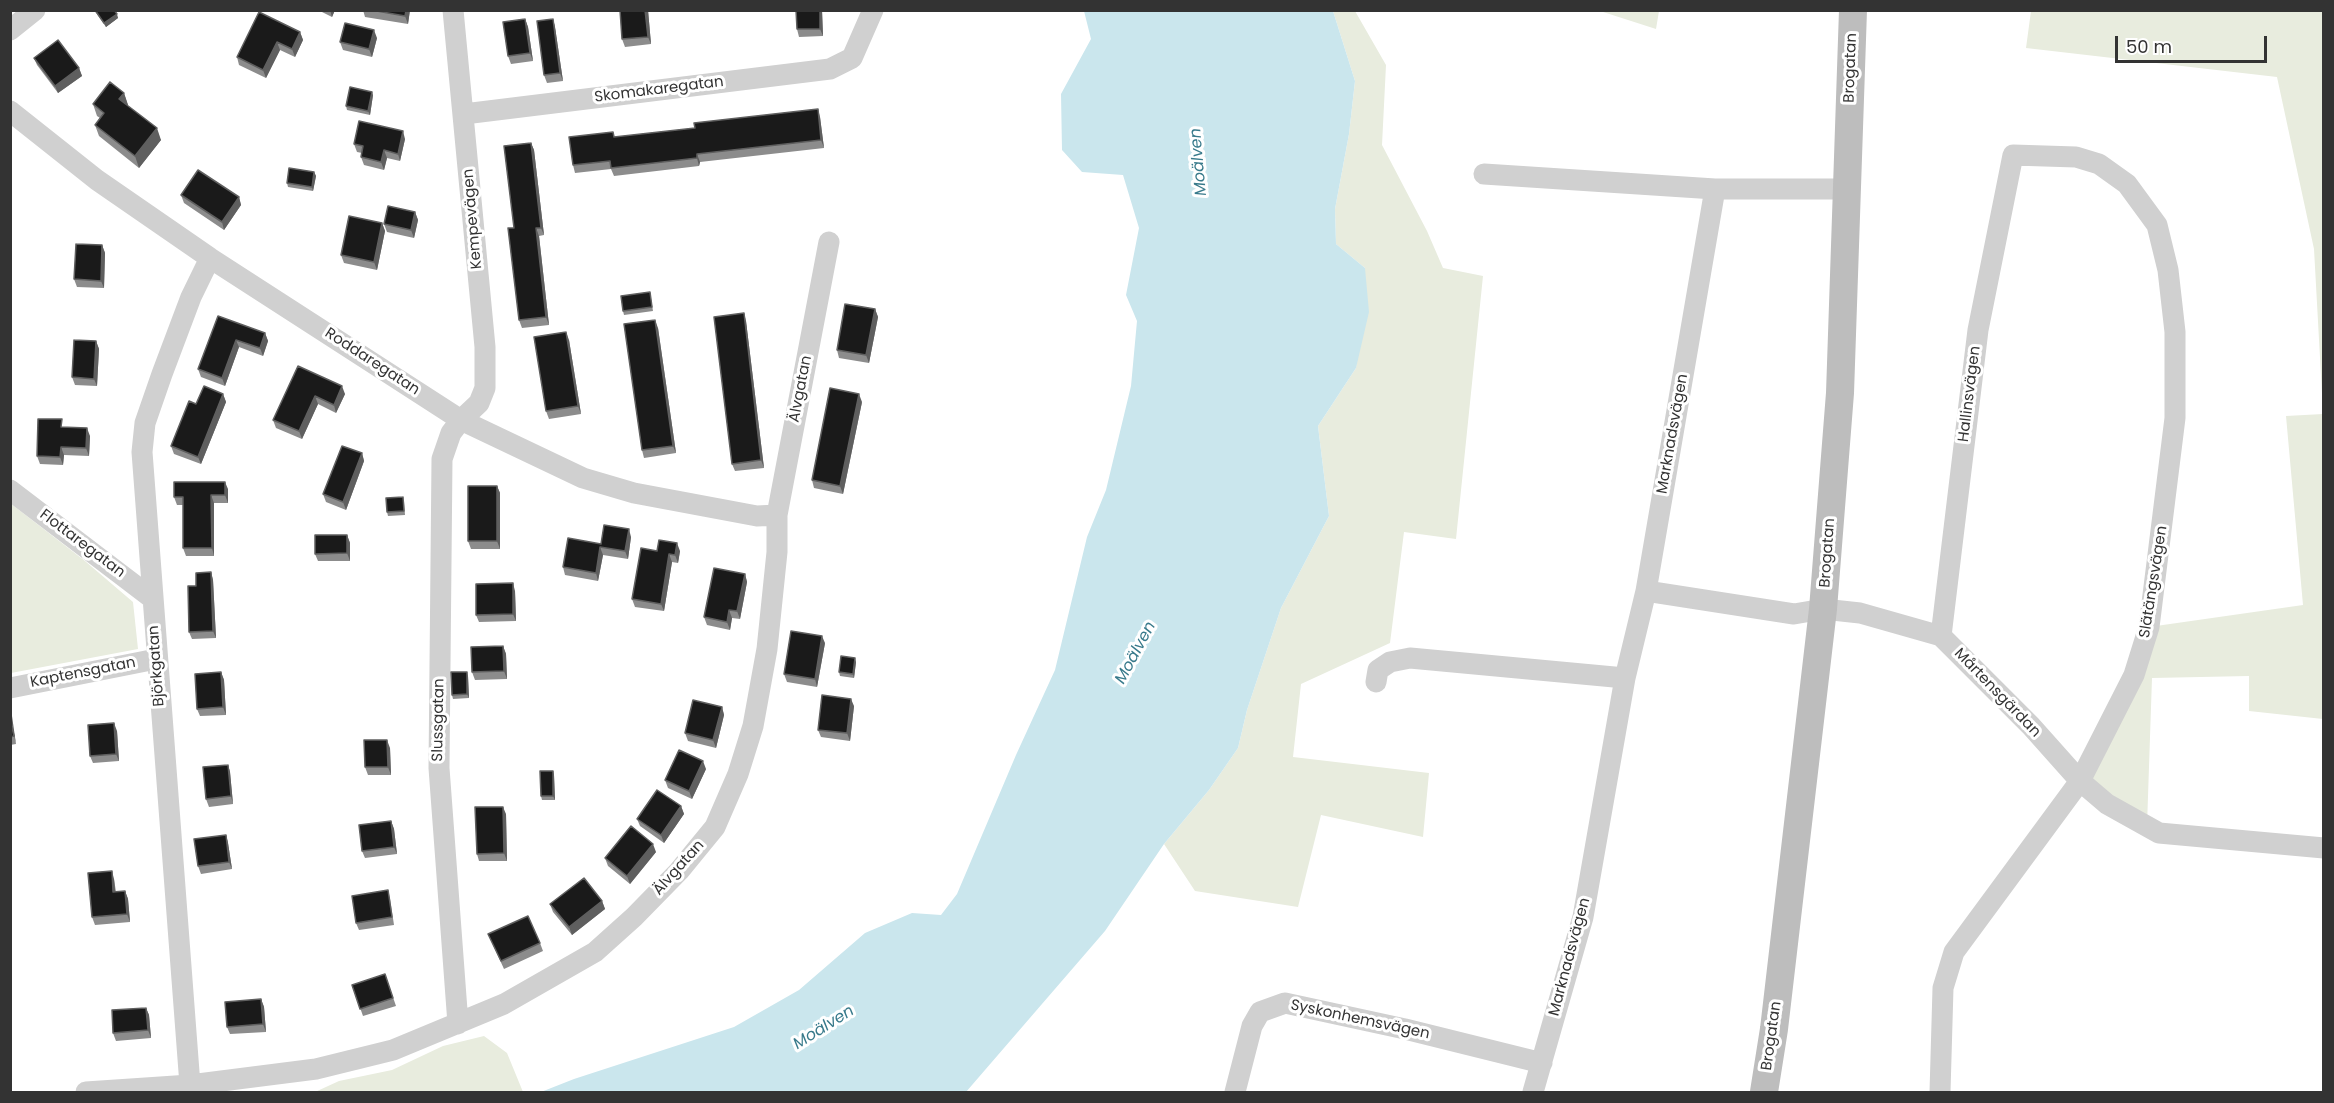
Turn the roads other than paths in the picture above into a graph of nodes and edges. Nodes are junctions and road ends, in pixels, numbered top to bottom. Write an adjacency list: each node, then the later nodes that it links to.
1 (34, 10): 5 (street)
2 (453, 10): 7 (street, Kempevägen)
3 (873, 10): 7 (street, Skomakaregatan)
4 (1853, 10): 11 (main road, Brogatan)
5 (10, 30)
6 (10, 111): 13 (street, Roddaregatan)
7 (464, 114): 14 (street, Kempevägen)
8 (2013, 155): 20 (street, Hallinsvägen); 25 (street, Slätängsvägen)
9 (1484, 174): 10 (street)
10 (1716, 189): 11 (street); 17 (street, Marknadsvägen)
11 (1846, 189): 19 (main road, Brogatan)
12 (829, 242): 16 (street, Älvgatan)
13 (210, 258): 14 (street, Roddaregatan); 18 (street, Björkgatan)
14 (461, 420): 16 (street, Roddaregatan); 27 (street, Slussgatan)
15 (10, 490): 18 (street, Flottaregatan)
16 (777, 515): 27 (street, Älvgatan)
17 (1646, 591): 19 (street, Mårtensgärdan); 22 (street, Marknadsvägen)
18 (153, 599): 21 (street, Björkgatan)
19 (1823, 609): 20 (street, Mårtensgärdan); 33 (main road, Brogatan)
20 (1941, 636): 25 (street, Mårtensgärdan)
21 (156, 659): 24 (street, Kaptensgatan); 29 (street, Björkgatan)
22 (1625, 678): 23 (street); 28 (street, Marknadsvägen)
23 (1377, 682)
24 (10, 688)
25 (2080, 781): 26 (street, Mårtensgärdan); 34 (street, Slätängsvägen)
26 (2324, 848)
27 (458, 1024): 29 (street, Älvgatan)
28 (1542, 1063): 31 (street, Syskonhemsvägen); 32 (street, Marknadsvägen)
29 (190, 1085): 30 (street, Älvgatan)
30 (86, 1092)
31 (1235, 1092)
32 (1533, 1092)
33 (1764, 1092)
34 (1940, 1092)

